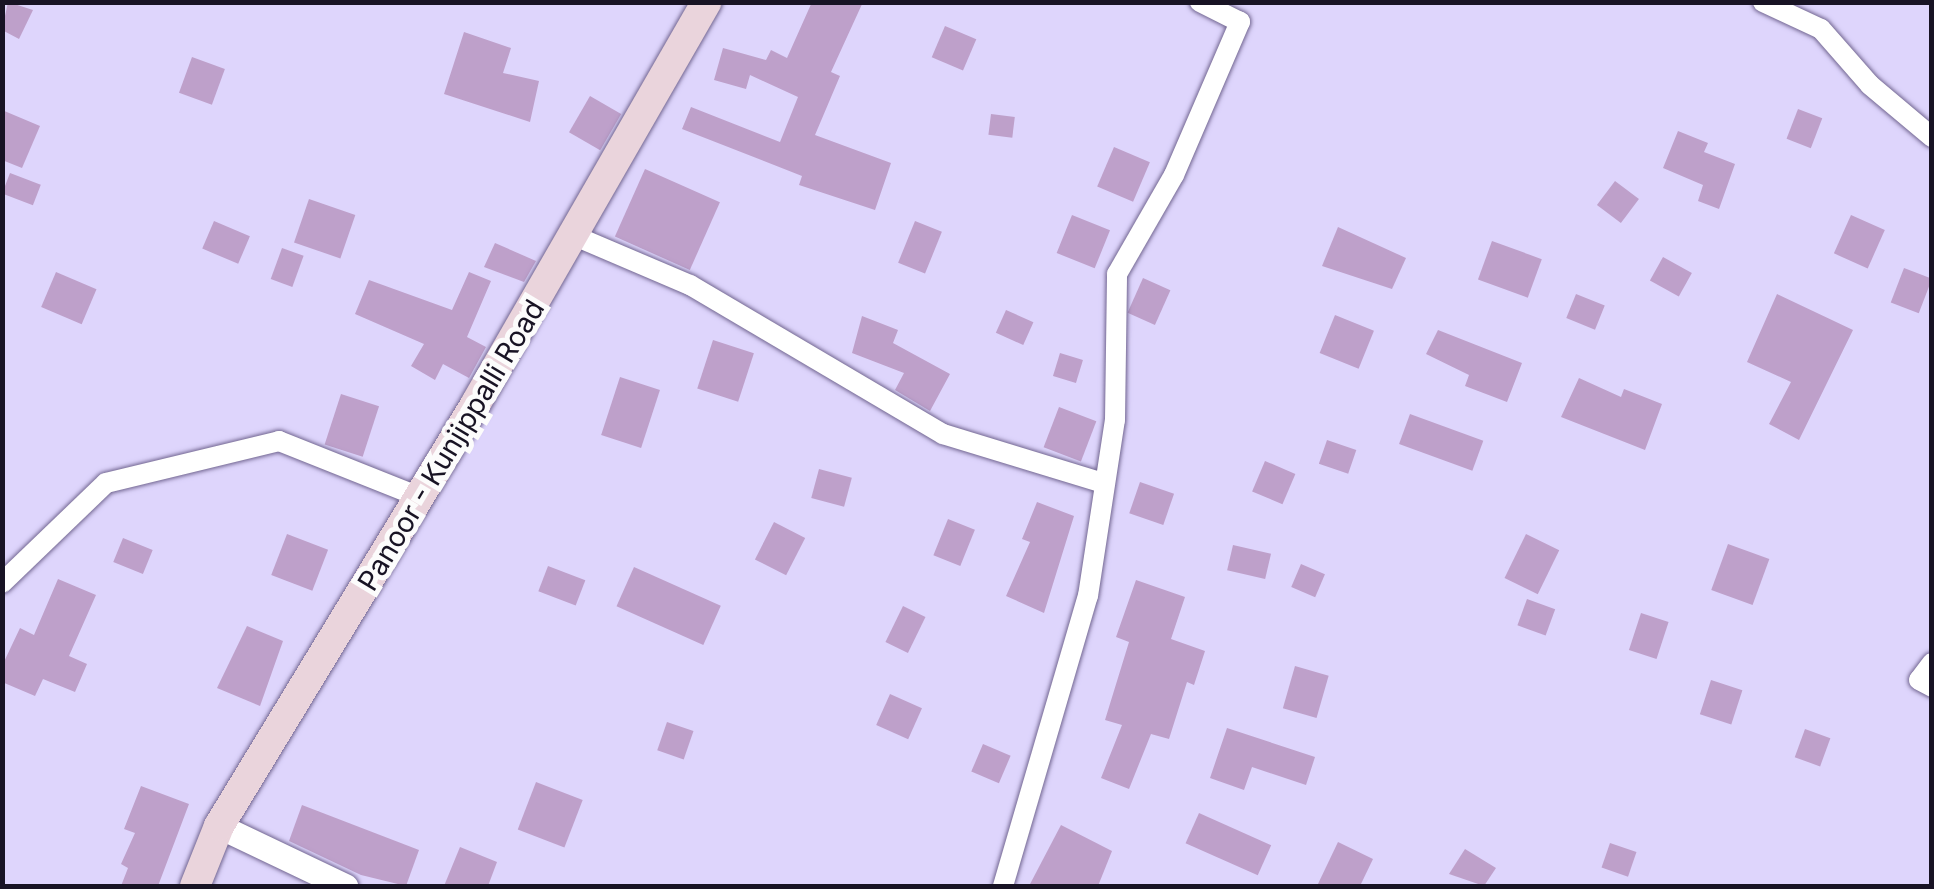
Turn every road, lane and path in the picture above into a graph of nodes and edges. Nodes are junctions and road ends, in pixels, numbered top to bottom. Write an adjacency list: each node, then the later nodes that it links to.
1 (707, 2): 5 (main road, Panoor - Kunjippalli Road)
2 (1200, 2): 6 (street)
3 (1763, 2): 4 (street)
4 (1932, 137)
5 (575, 236): 6 (street); 7 (main road, Panoor - Kunjippalli Road)
6 (1102, 483): 14 (street)
7 (420, 496): 8 (street); 11 (main road, Panoor - Kunjippalli Road)
8 (2, 583)
9 (1932, 662): 10 (street)
10 (1932, 687)
11 (219, 826): 12 (main road, Panoor - Kunjippalli Road); 13 (street)
12 (195, 886)
13 (345, 886)
14 (1003, 886)

